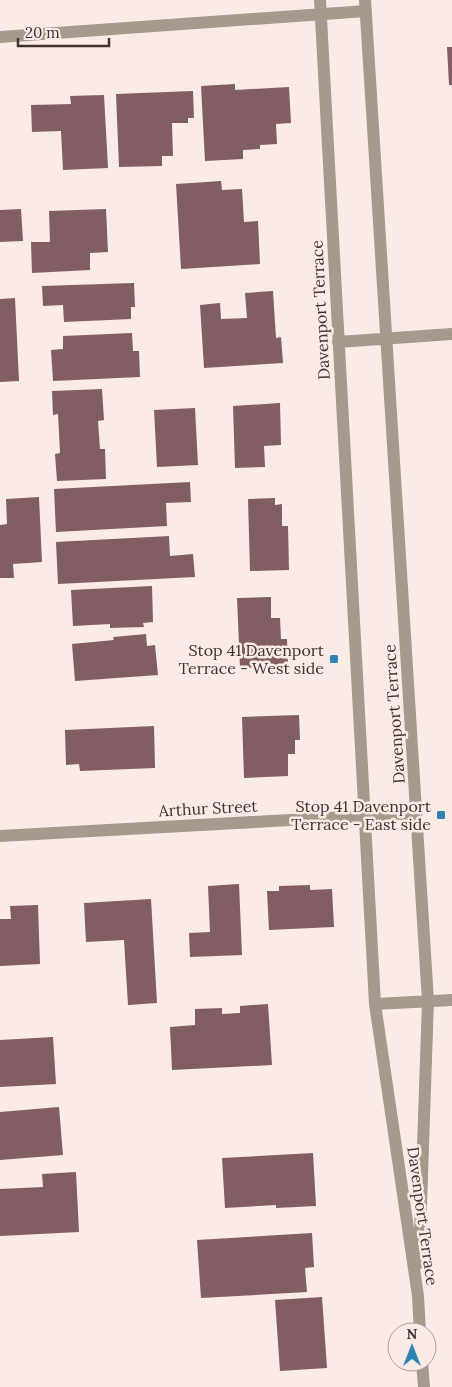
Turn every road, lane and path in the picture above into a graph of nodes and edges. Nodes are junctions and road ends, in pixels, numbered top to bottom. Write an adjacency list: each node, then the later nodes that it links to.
1 (320, 0): 3 (street, Davenport Terrace)
2 (366, 5): 3 (street); 6 (street, Davenport Terrace)
3 (321, 14): 4 (street); 7 (street, Davenport Terrace)
4 (0, 37)
5 (452, 334): 6 (street)
6 (387, 338): 7 (street); 8 (street, Davenport Terrace)
7 (338, 342): 9 (street, Davenport Terrace)
8 (417, 812): 9 (street, Arthur Street); 12 (street, Davenport Terrace)
9 (365, 816): 10 (street, Arthur Street); 13 (street, Davenport Terrace)
10 (0, 836)
11 (452, 1000): 12 (street)
12 (428, 1001): 13 (street); 14 (street, Davenport Terrace)
13 (375, 1004): 14 (street, Davenport Terrace)
14 (418, 1296): 15 (street)
15 (419, 1322)
16 (423, 1372): 17 (street)
17 (424, 1387)

